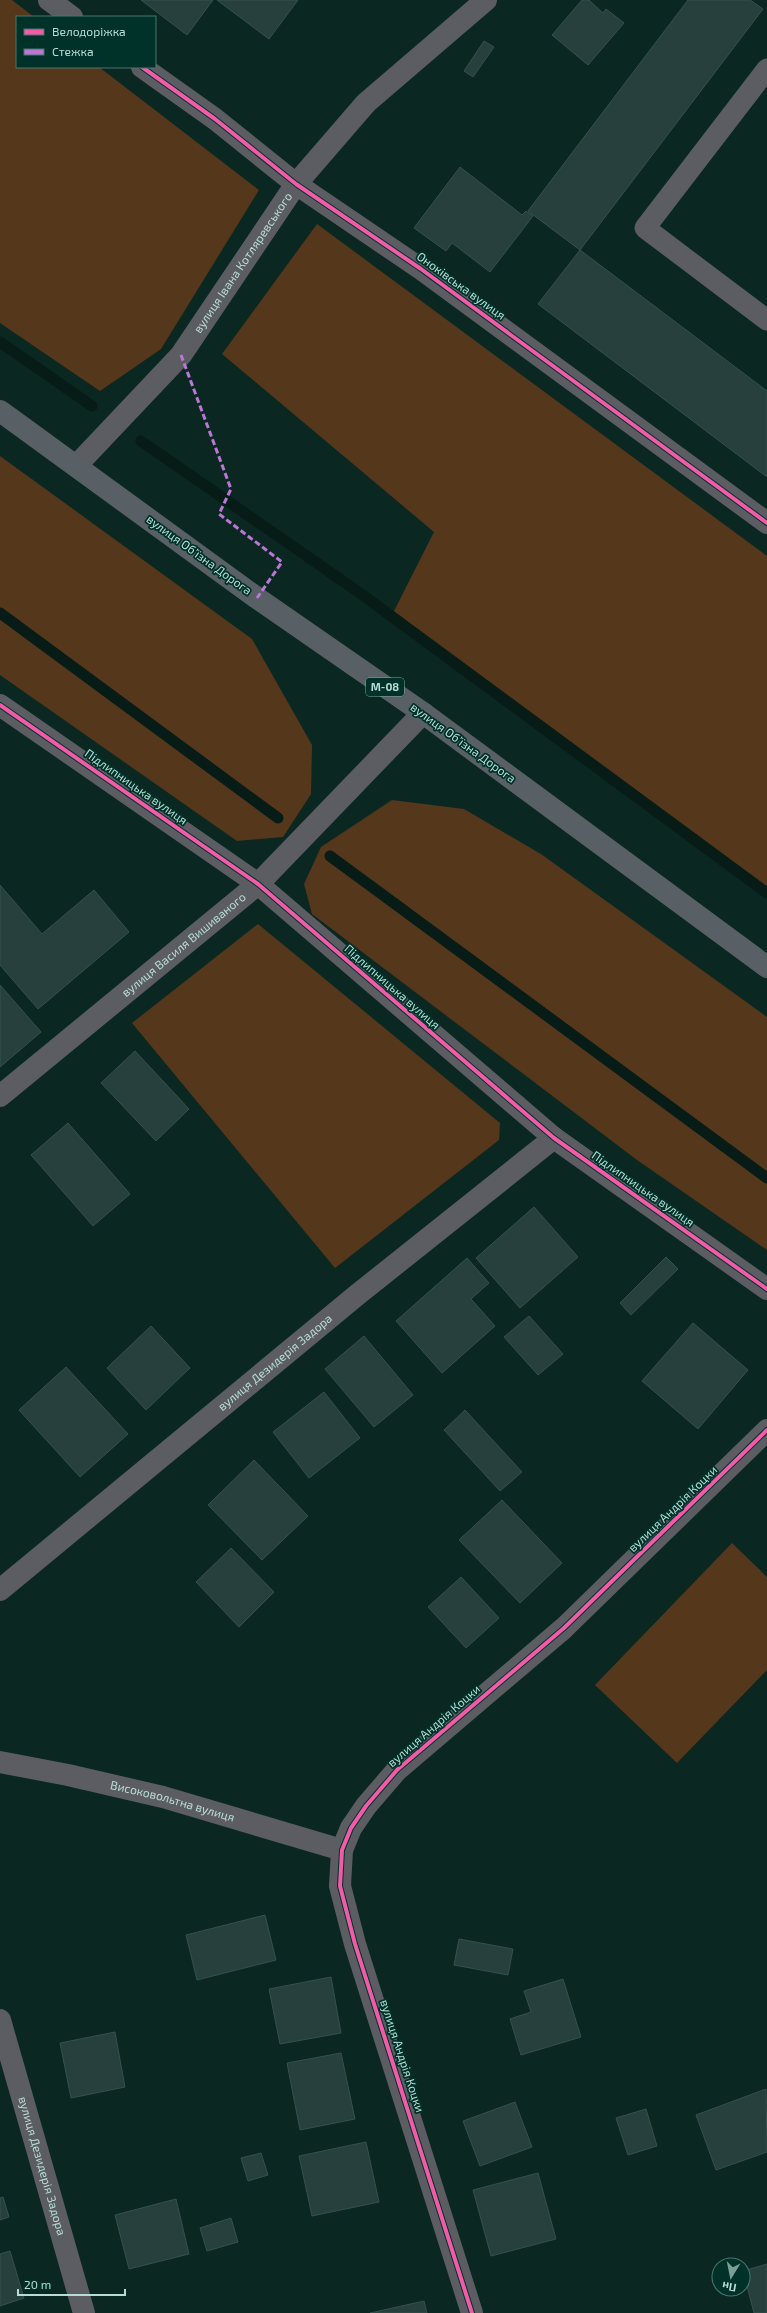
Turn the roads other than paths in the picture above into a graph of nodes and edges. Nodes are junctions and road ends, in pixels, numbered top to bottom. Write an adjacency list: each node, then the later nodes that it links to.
1 (49, 0): 3 (street)
2 (486, 0): 6 (street, вулиця Івана Котляревського)
3 (71, 16)
4 (143, 68): 6 (street, Оноківська вулиця)
5 (767, 69): 7 (lane)
6 (296, 184): 9 (street, вулиця Івана Котляревського); 10 (street, Оноківська вулиця)
7 (767, 320)
8 (0, 411): 9 (highway, вулиця Обʼїзна Дорога / М-08)
9 (76, 466): 12 (highway, вулиця Обʼїзна Дорога / М-08)
10 (767, 523)
11 (0, 705): 13 (street, Підлипницька вулиця)
12 (423, 713): 13 (street, вулиця Василя Вишиваного); 14 (highway, вулиця Обʼїзна Дорога / М-08)
13 (258, 884): 15 (street, вулиця Василя Вишиваного); 16 (street, Підлипницька вулиця)
14 (767, 967)
15 (0, 1096)
16 (554, 1138): 17 (street, Підлипницька вулиця); 19 (street, вулиця Дезидерія Задора)
17 (767, 1289)
18 (767, 1430): 21 (street, вулиця Андрія Коцки)
19 (0, 1590)
20 (0, 1762): 21 (street, Високовольтна вулиця)
21 (342, 1850): 24 (street, вулиця Андрія Коцки)
22 (0, 2020): 23 (street, вулиця Дезидерія Задора)
23 (84, 2313)
24 (472, 2313)

